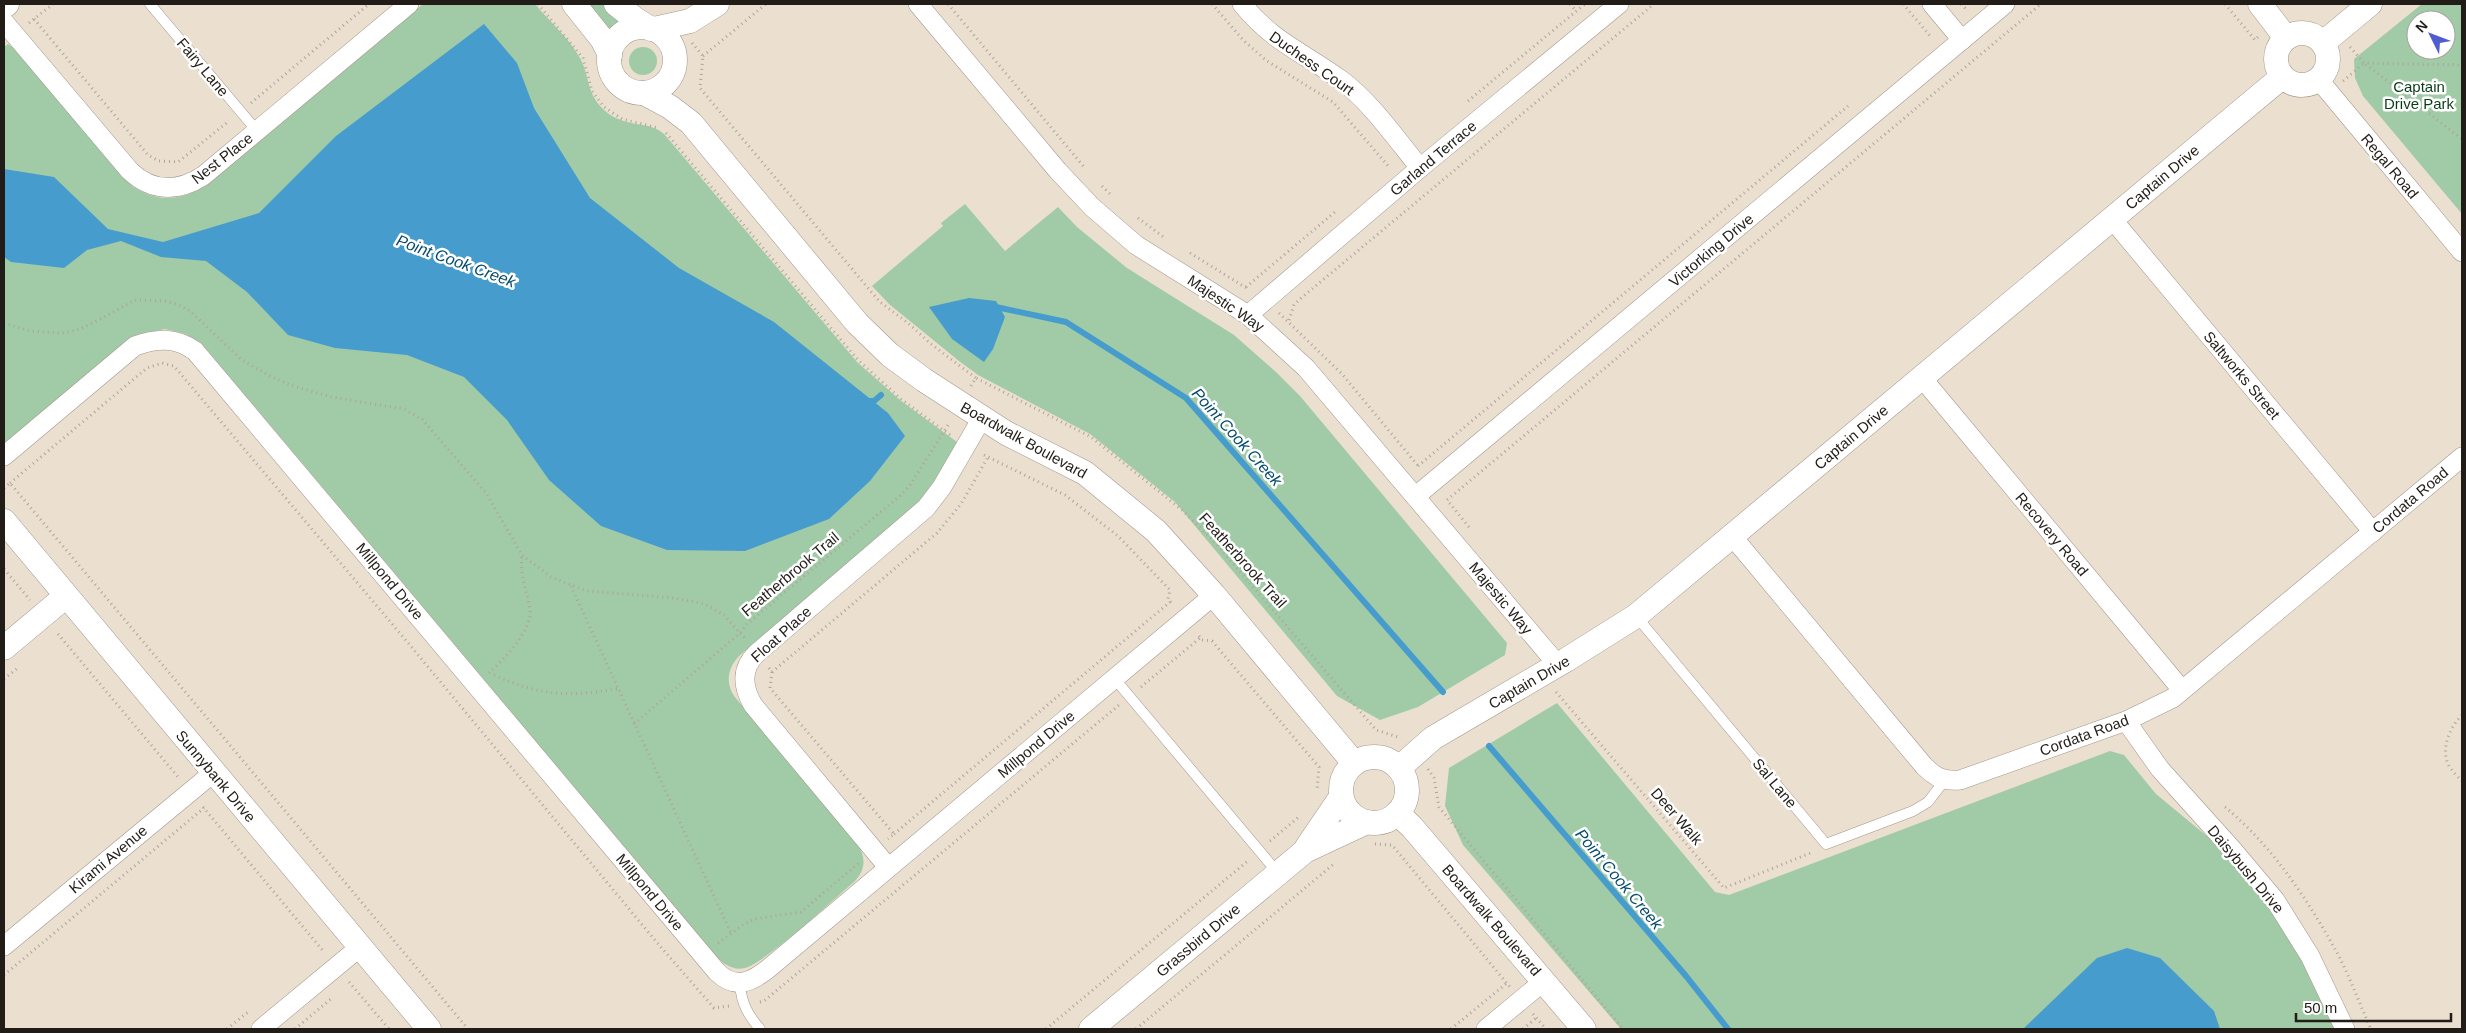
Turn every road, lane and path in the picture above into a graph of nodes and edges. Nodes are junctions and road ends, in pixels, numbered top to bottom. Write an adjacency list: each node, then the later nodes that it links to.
1 (7, 4): 23 (street)
2 (150, 4): 47 (lane, Fairy Lane)
3 (369, 4): 47 (path)
4 (409, 4): 49 (street, Nest Place)
5 (538, 4): 48 (path)
6 (574, 4): 38 (street)
7 (616, 4): 31 (street)
8 (766, 4): 37 (path)
9 (918, 4): 62 (street, Majestic Way)
10 (948, 4): 53 (path)
11 (1212, 4): 51 (path)
12 (1242, 4): 52 (street, Duchess Court)
13 (1570, 4): 27 (path)
14 (1654, 4): 63 (path)
15 (1903, 4): 32 (path)
16 (1932, 4): 30 (street)
17 (1961, 4): 26 (path)
18 (1972, 4): 26 (path)
19 (2005, 4): 35 (street, Victorking Drive)
20 (2041, 4): 78 (path)
21 (2260, 4): 34 (street)
22 (2370, 4): 33 (street)
23 (4, 6)
24 (1608, 7): 52 (street, Garland Terrace)
25 (712, 8): 31 (street); 37 (street)
26 (1966, 9): 30 (path)
27 (1576, 11)
28 (34, 19): 47 (path)
29 (4, 22): 49 (street, Nest Place)
30 (1948, 23): 32 (path); 35 (street)
31 (652, 29): 38 (street); 39 (street)
32 (1931, 37): 36 (path)
33 (2330, 37): 34 (street); 40 (path); 43 (street)
34 (2286, 38): 42 (street)
35 (1962, 40): 75 (street, Victorking Drive)
36 (1924, 44)
37 (696, 48): 39 (street); 45 (path)
38 (610, 55): 44 (street)
39 (675, 63): 44 (street); 48 (street, Boardwalk Boulevard)
40 (2364, 63): 41 (path); 43 (path); 50 (path)
41 (2462, 65)
42 (2282, 77): 43 (street); 57 (street, Captain Drive)
43 (2324, 86): 60 (street, Regal Road)
44 (644, 93): 48 (street, Boardwalk Boulevard)
45 (706, 95): 48 (path); 65 (path)
46 (1849, 106): 73 (path)
47 (241, 112): 49 (lane, Fairy Lane)
48 (686, 116): 67 (street, Boardwalk Boulevard)
49 (257, 130)
50 (2462, 139)
51 (1388, 167)
52 (1420, 168): 61 (street, Garland Terrace)
53 (1089, 173)
54 (1100, 185): 55 (path)
55 (1119, 202)
56 (1132, 213): 58 (path)
57 (2112, 219): 66 (street, Captain Drive); 81 (street, Saltworks Street)
58 (1169, 240)
59 (1183, 249): 61 (path)
60 (2462, 252)
61 (1263, 301): 62 (street, Garland Terrace); 63 (path)
62 (1248, 315): 77 (street, Majestic Way)
63 (1289, 320): 73 (path)
64 (4, 323): 83 (path, Featherbrook Trail)
65 (976, 378): 67 (path, Featherbrook Trail); 104 (path, Featherbrook Trail)
66 (1922, 378): 82 (street, Captain Drive); 98 (street, Recovery Road)
67 (960, 405): 68 (street, Boardwalk Boulevard); 69 (path, Featherbrook Trail)
68 (982, 418): 70 (street, Float Place); 85 (street, Boardwalk Boulevard)
69 (944, 431): 70 (path); 89 (path, Featherbrook Trail)
70 (966, 445): 88 (path); 118 (street, Float Place)
71 (4, 456): 95 (street, Millpond Drive)
72 (2462, 457): 81 (street, Cordata Road)
73 (1418, 466): 75 (path)
74 (10, 483): 76 (path); 100 (path); 144 (path)
75 (1432, 483): 77 (street, Victorking Drive); 78 (path)
76 (4, 488)
77 (1416, 496): 93 (street, Majestic Way)
78 (1447, 500): 80 (path)
79 (4, 522): 86 (street, Sunnybank Drive)
80 (1471, 529)
81 (2373, 532): 98 (street, Cordata Road)
82 (1732, 536): 87 (street, Captain Drive); 109 (street)
83 (522, 555): 84 (path, Featherbrook Trail); 95 (path)
84 (571, 585): 89 (path, Featherbrook Trail); 97 (path)
85 (1214, 595): 88 (street, Millpond Drive); 106 (street, Boardwalk Boulevard)
86 (66, 596): 92 (street); 108 (street, Sunnybank Drive)
87 (1636, 616): 93 (street, Captain Drive); 117 (lane, Sal Lane)
88 (1185, 620): 91 (path); 96 (street, Millpond Drive)
89 (740, 633): 103 (path)
90 (58, 634): 111 (path)
91 (1200, 638): 99 (path); 114 (path)
92 (4, 648)
93 (1550, 670): 105 (street, Captain Drive); 117 (path, Deer Walk)
94 (772, 672): 118 (path)
95 (482, 678): 97 (path); 100 (path); 127 (street, Millpond Drive)
96 (1114, 678): 99 (lane); 122 (street, Millpond Drive)
97 (617, 689): 103 (path)
98 (2182, 690): 102 (street, Cordata Road)
99 (1130, 696): 119 (lane); 138 (path)
100 (456, 700): 129 (path)
101 (2462, 715): 110 (path)
102 (2126, 721): 109 (street, Cordata Road); 155 (street, Daisybush Drive)
103 (634, 724): 124 (path)
104 (1399, 736): 105 (path); 105 (path)
105 (1412, 741): 107 (street, Captain Drive); 154 (path)
106 (1354, 763): 107 (street); 112 (street)
107 (1399, 768): 115 (street)
108 (213, 772): 111 (street, Kirami Avenue); 126 (street, Sunnybank Drive)
109 (1944, 781): 117 (lane)
110 (2462, 781)
111 (190, 791): 113 (path); 125 (street, Kirami Avenue)
112 (1341, 797): 114 (street, Grassbird Drive); 116 (street)
113 (204, 808): 128 (path); 130 (path)
114 (1321, 811): 119 (path); 120 (street, Grassbird Drive)
115 (1397, 813): 116 (street); 131 (street, Boardwalk Boulevard)
116 (1367, 832): 120 (street, Grassbird Drive); 133 (path)
117 (1826, 844)
118 (874, 850): 122 (street, Float Place); 124 (path)
119 (1259, 851): 123 (lane); 146 (path)
120 (1305, 851): 123 (street, Grassbird Drive)
121 (1339, 860): 148 (path)
122 (888, 867): 134 (street, Millpond Drive)
123 (1278, 873): 147 (street, Grassbird Drive)
124 (731, 933): 127 (path)
125 (4, 946)
126 (360, 947): 128 (street); 143 (street, Sunnybank Drive)
127 (703, 956): 129 (path); 134 (street, Millpond Drive)
128 (337, 966): 132 (path); 140 (street)
129 (683, 973): 138 (path)
130 (4, 975)
131 (1544, 981): 137 (street); 153 (street, Boardwalk Boulevard)
132 (350, 983): 135 (path); 142 (path)
133 (1507, 983): 137 (path); 149 (path)
134 (740, 984): 138 (lane)
135 (343, 989)
136 (336, 995): 141 (path)
137 (1521, 1000): 139 (path); 150 (street)
138 (744, 1005): 145 (lane)
139 (1536, 1018): 151 (path); 152 (path)
140 (261, 1029)
141 (295, 1029)
142 (389, 1029)
143 (429, 1029)
144 (468, 1029)
145 (760, 1029)
146 (1046, 1029)
147 (1091, 1029)
148 (1136, 1029)
149 (1451, 1029)
150 (1486, 1029)
151 (1523, 1029)
152 (1546, 1029)
153 (1584, 1029)
154 (1623, 1029)
155 (2345, 1029)

